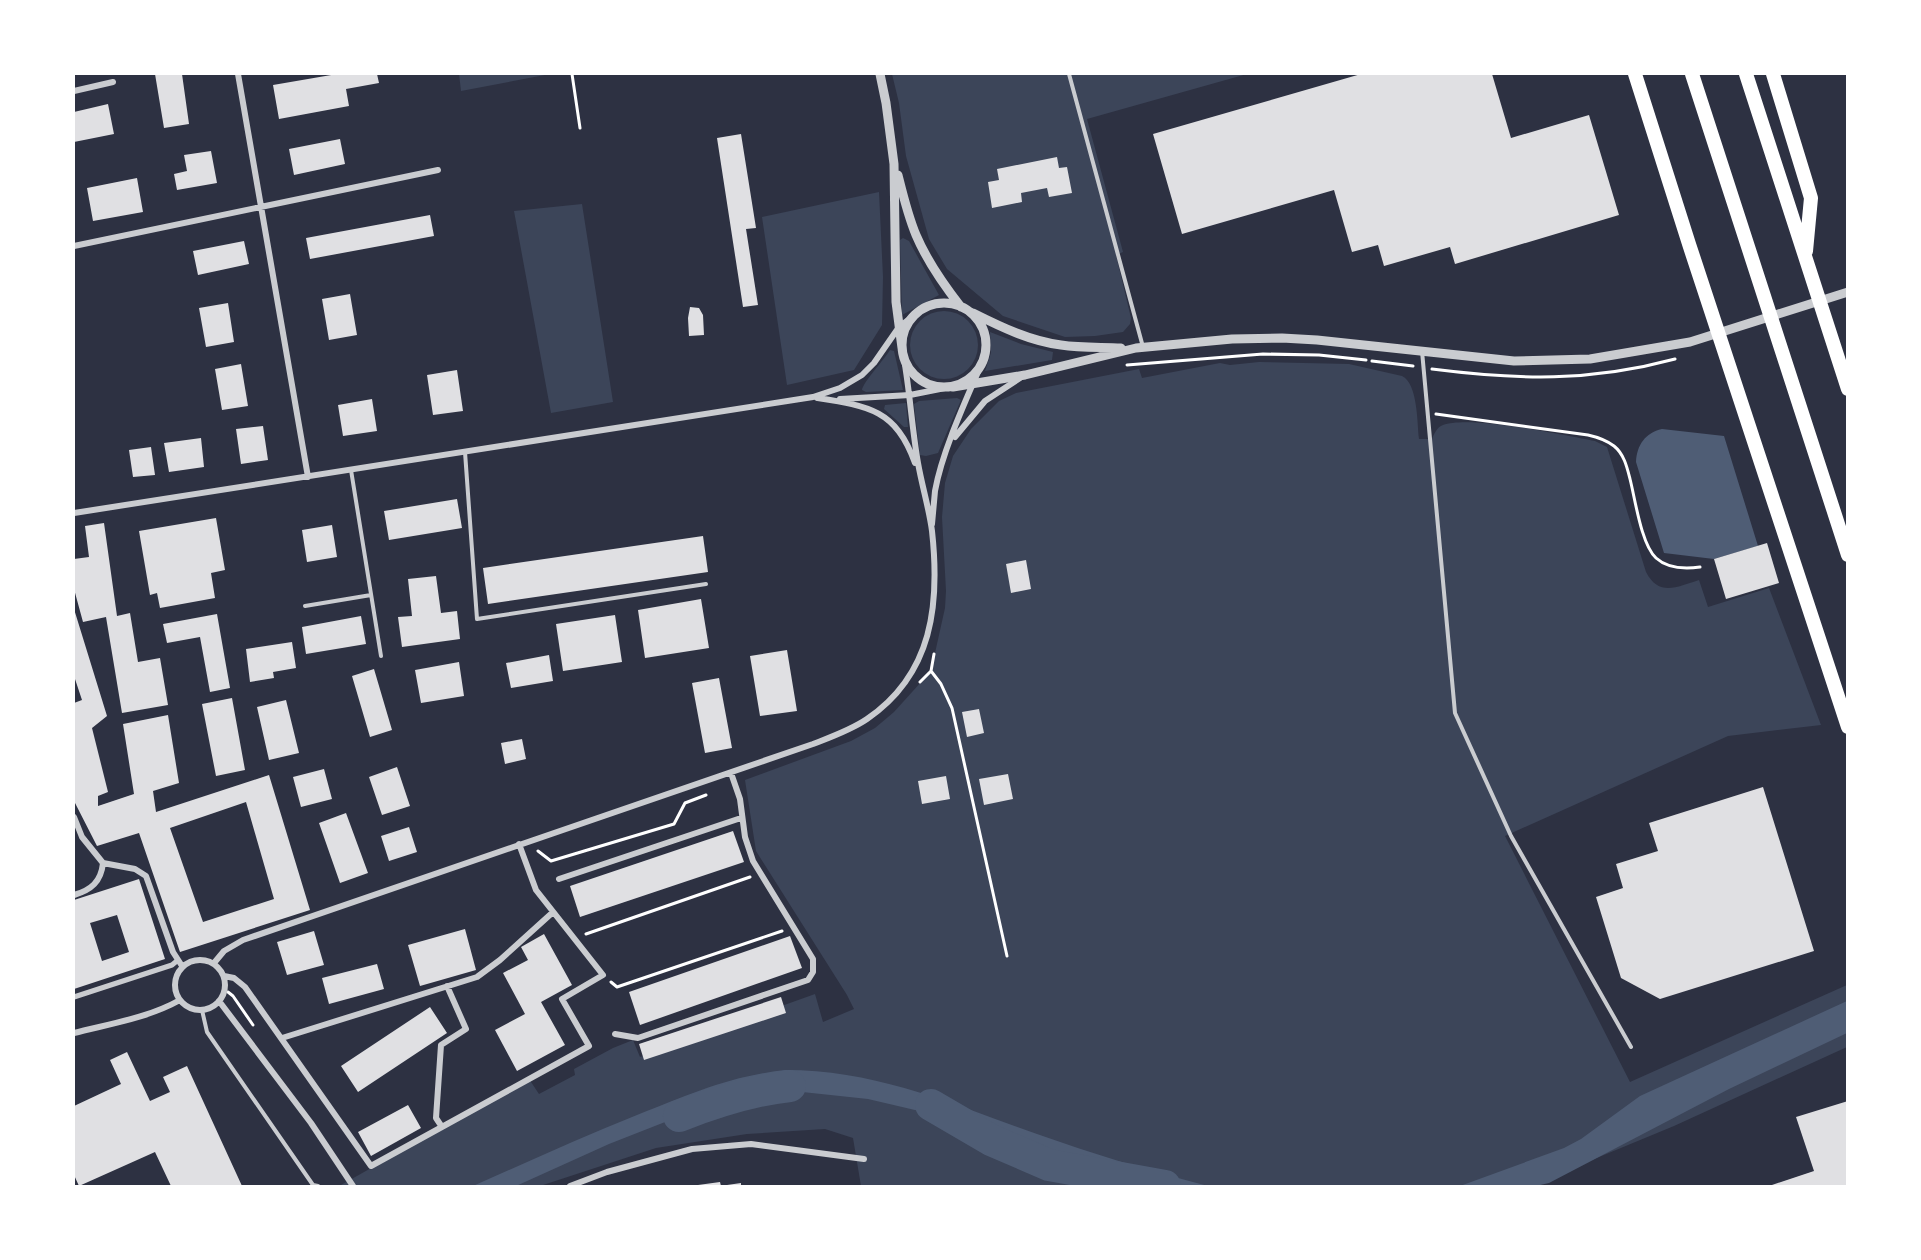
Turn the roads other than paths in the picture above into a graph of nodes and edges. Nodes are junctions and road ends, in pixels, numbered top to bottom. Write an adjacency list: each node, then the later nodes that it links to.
1 (238, 74): 14 (street)
2 (880, 74): 12 (street)
3 (1069, 74): 22 (lane)
4 (1629, 74): 11 (lane)
5 (1635, 74): 11 (highway)
6 (1692, 74): 40 (highway)
7 (1746, 74): 16 (highway)
8 (1773, 74): 16 (highway)
9 (113, 82): 10 (street)
10 (74, 91)
11 (1661, 158): 45 (highway)
12 (894, 164): 18 (street); 20 (street)
13 (438, 170): 14 (street)
14 (261, 206): 15 (street); 36 (street)
15 (74, 246)
16 (1806, 259): 29 (highway)
17 (1848, 292): 23 (street)
18 (964, 309): 19 (street); 22 (street); 25 (street)
19 (915, 315): 20 (street); 21 (street)
20 (899, 327): 21 (street); 31 (street)
21 (902, 348): 24 (street)
22 (1139, 348): 23 (street); 26 (street)
23 (1422, 350): 65 (lane)
24 (904, 359): 28 (street); 30 (street)
25 (981, 365): 27 (street); 28 (street)
26 (1025, 375): 27 (street); 33 (street)
27 (973, 383): 28 (street); 33 (street)
28 (949, 387): 30 (street)
29 (1848, 389)
30 (910, 395): 32 (street); 37 (street)
31 (813, 397): 32 (street); 34 (street)
32 (830, 400): 37 (street)
33 (948, 447): 39 (street)
34 (465, 452): 35 (street); 41 (lane)
35 (351, 470): 36 (street); 42 (lane)
36 (308, 477): 38 (street)
37 (922, 483): 39 (street)
38 (74, 513)
39 (932, 530): 46 (street)
40 (1848, 555)
41 (706, 584)
42 (371, 595): 43 (lane); 44 (lane)
43 (305, 606)
44 (381, 656)
45 (1848, 727)
46 (731, 773): 48 (street); 49 (street)
47 (74, 817): 50 (street)
48 (741, 818): 51 (street); 63 (street)
49 (519, 844): 53 (street); 55 (street)
50 (103, 863): 52 (street); 54 (street)
51 (559, 879)
52 (74, 895)
53 (552, 913): 57 (street); 66 (street)
54 (180, 963): 55 (street); 58 (street); 59 (street)
55 (214, 963): 56 (street)
56 (224, 976): 60 (street); 64 (street)
57 (447, 986): 64 (street); 66 (street)
58 (74, 997)
59 (180, 1000): 61 (street); 62 (street)
60 (219, 1001): 61 (street); 69 (street)
61 (202, 1010): 68 (lane)
62 (74, 1033)
63 (615, 1034)
64 (282, 1038): 66 (street)
65 (1630, 1047)
66 (442, 1127)
67 (864, 1159): 70 (street)
68 (318, 1186)
69 (353, 1186)
70 (570, 1186)

